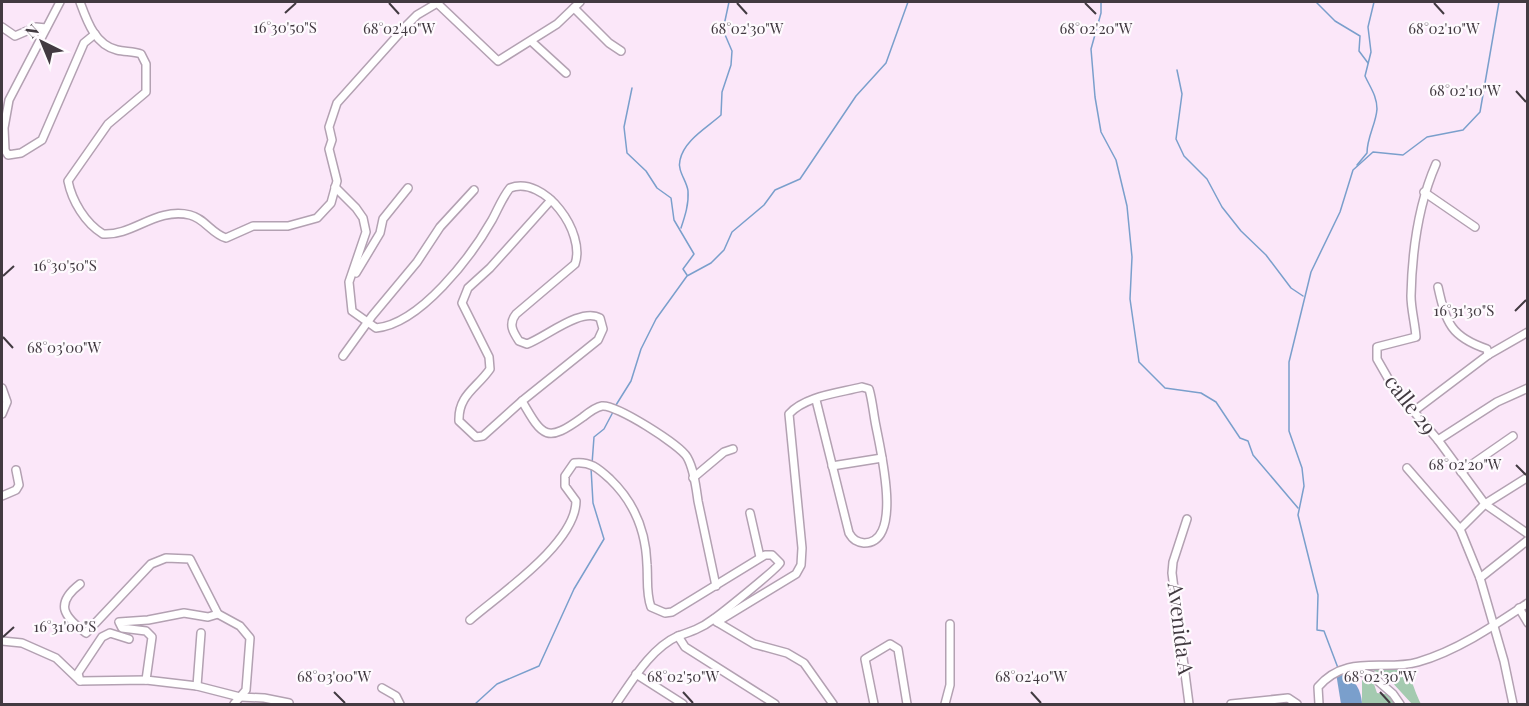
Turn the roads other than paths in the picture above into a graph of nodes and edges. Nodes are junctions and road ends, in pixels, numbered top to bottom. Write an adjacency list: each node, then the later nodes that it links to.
1 (60, 2): 7 (street)
2 (80, 2): 8 (street)
3 (438, 2): 9 (street); 13 (street)
4 (580, 2): 5 (street)
5 (574, 8): 9 (street); 10 (street)
6 (2, 27): 7 (street)
7 (46, 28): 8 (street)
8 (95, 34): 13 (street)
9 (531, 41): 11 (street)
10 (621, 51)
11 (566, 73)
12 (1436, 164): 16 (street)
13 (335, 187): 19 (street)
14 (408, 188): 19 (street)
15 (474, 190): 21 (street)
16 (1424, 192): 18 (street); 29 (street, calle 29)
17 (551, 200): 21 (street); 28 (street); 28 (street)
18 (1475, 227)
19 (349, 282): 21 (street)
20 (1438, 287): 23 (street)
21 (366, 323): 24 (street)
22 (1527, 332): 23 (street)
23 (1488, 355): 29 (street)
24 (343, 356)
25 (2, 388): 30 (street)
26 (1527, 388): 32 (street)
27 (816, 400): 34 (street); 35 (street); 56 (street)
28 (522, 401): 40 (street)
29 (1414, 411): 32 (street, calle 29)
30 (2, 414)
31 (1513, 436): 38 (street)
32 (1438, 440): 38 (street, calle 29)
33 (733, 449): 40 (street)
34 (882, 458): 35 (street); 35 (street)
35 (832, 466)
36 (1407, 468): 45 (street)
37 (16, 470): 41 (street)
38 (1461, 472): 42 (street, calle 29)
39 (1527, 477): 42 (street)
40 (693, 478): 51 (street)
41 (2, 496)
42 (1485, 504): 45 (street); 46 (street, calle 29)
43 (750, 513): 48 (street)
44 (1187, 519): 82 (street, Avenida A)
45 (1460, 529): 49 (street)
46 (1527, 534)
47 (1527, 540): 49 (street)
48 (760, 557): 51 (street); 56 (street)
49 (1480, 578): 59 (street)
50 (80, 584): 54 (street)
51 (716, 586): 55 (street)
52 (1527, 603): 53 (street)
53 (1519, 608): 57 (street); 59 (street)
54 (218, 614): 66 (street); 70 (street)
55 (470, 620)
56 (716, 621): 61 (street); 78 (street)
57 (1527, 623)
58 (950, 624): 81 (street)
59 (1492, 624): 64 (street); 87 (street)
60 (201, 633): 68 (street)
61 (678, 636): 65 (street); 71 (street)
62 (129, 639): 67 (street)
63 (2, 641): 67 (street)
64 (1346, 670): 85 (street); 86 (street)
65 (636, 674): 75 (street); 76 (street)
66 (146, 680): 67 (street); 68 (street)
67 (80, 681)
68 (197, 686): 70 (street)
69 (382, 688): 74 (street)
70 (240, 697): 72 (street); 73 (street)
71 (762, 701): 77 (street)
72 (289, 703)
73 (234, 705)
74 (400, 705)
75 (616, 705)
76 (683, 705)
77 (774, 705)
78 (833, 705)
79 (873, 705): 80 (street)
80 (908, 705)
81 (945, 705)
82 (1189, 705)
83 (1231, 705): 84 (street)
84 (1297, 705)
85 (1319, 705)
86 (1400, 705)
87 (1513, 705)

